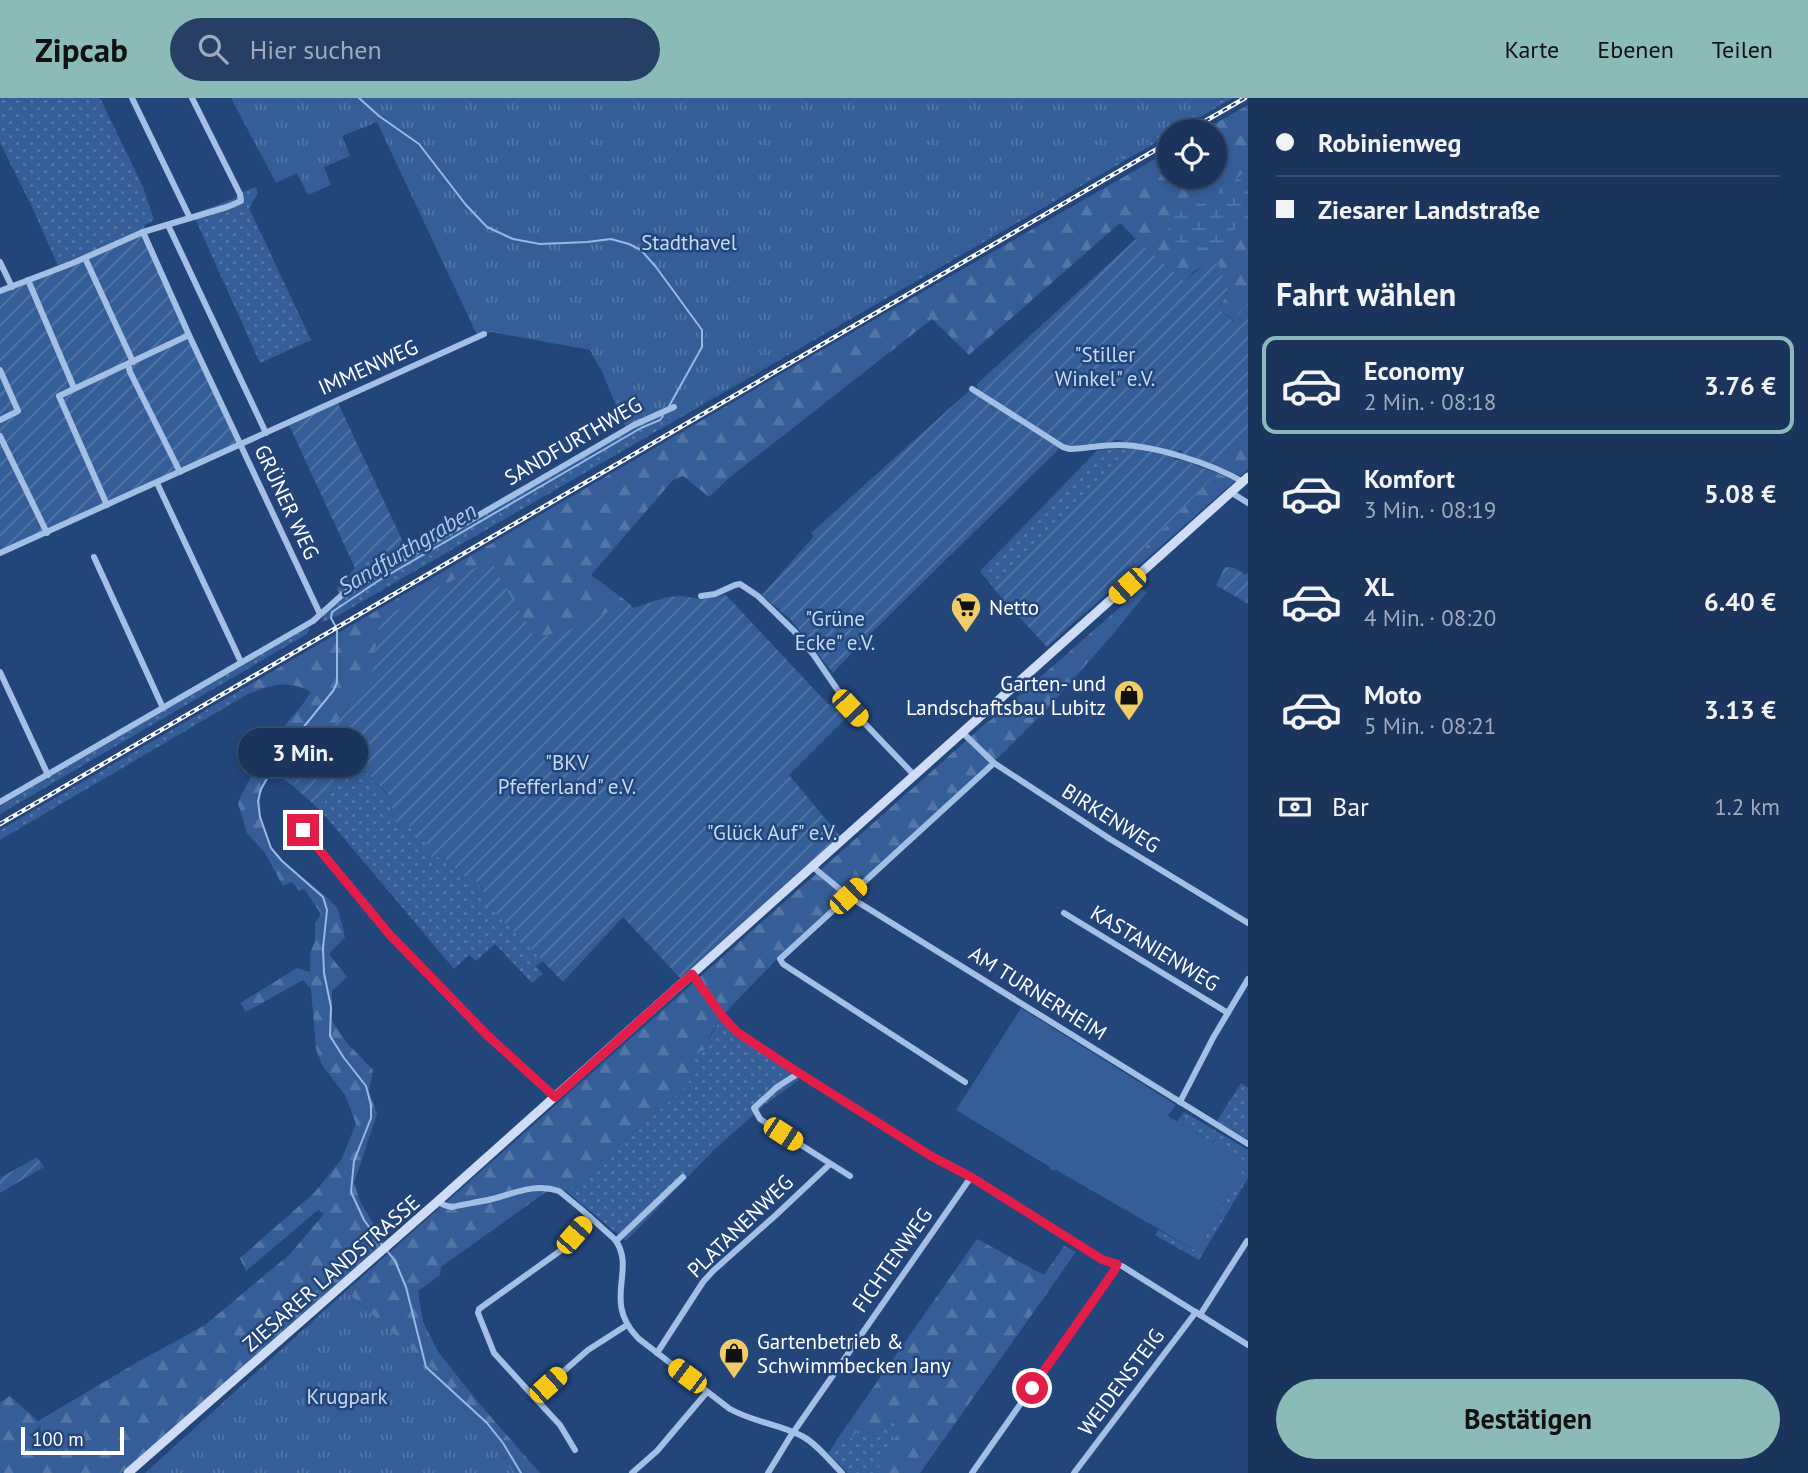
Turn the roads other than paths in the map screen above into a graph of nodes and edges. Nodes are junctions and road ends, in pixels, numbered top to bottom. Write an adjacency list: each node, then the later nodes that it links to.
1 (132, 98): 3 (street)
2 (192, 98): 3 (street)
3 (190, 218): 4 (street)
4 (168, 225): 5 (street); 19 (street)
5 (143, 232): 6 (street); 12 (street)
6 (85, 258): 8 (street); 13 (street)
7 (0, 262): 9 (street)
8 (28, 280): 9 (street); 15 (street)
9 (12, 287): 10 (street)
10 (0, 291)
11 (484, 334): 19 (street, IMMENWEG)
12 (189, 335): 13 (street); 21 (street)
13 (130, 363): 15 (street); 22 (street)
14 (0, 369): 18 (street)
15 (74, 388): 27 (street)
16 (972, 389): 23 (street)
17 (674, 407): 32 (street, SANDFURTHWEG)
18 (0, 420)
19 (266, 433): 21 (street, IMMENWEG)
20 (0, 436): 28 (street)
21 (240, 444): 22 (street, IMMENWEG); 32 (street, GRÜNER WEG)
22 (180, 472): 24 (street, IMMENWEG)
23 (1245, 480): 25 (main road, ZIESARER LANDSTRASSE)
24 (157, 483): 27 (street, IMMENWEG); 33 (street)
25 (1231, 492): 26 (street); 36 (main road, ZIESARER LANDSTRASSE)
26 (1248, 503)
27 (107, 505): 28 (street, IMMENWEG)
28 (47, 533): 29 (street, IMMENWEG)
29 (0, 554)
30 (94, 557): 35 (street)
31 (701, 596): 39 (street)
32 (320, 614): 33 (street, SANDFURTHWEG)
33 (241, 662): 35 (street, SANDFURTHWEG)
34 (0, 672): 38 (street)
35 (163, 708): 38 (street, SANDFURTHWEG)
36 (963, 733): 37 (street, BIRKENWEG); 39 (main road, ZIESARER LANDSTRASSE)
37 (994, 763): 43 (street); 45 (street, BIRKENWEG)
38 (48, 775): 40 (street, SANDFURTHWEG)
39 (915, 776): 42 (main road, ZIESARER LANDSTRASSE)
40 (0, 802)
41 (303, 830): 51 (street)
42 (813, 867): 43 (street, AM TURNERHEIM); 46 (main road, ZIESARER LANDSTRASSE)
43 (848, 896): 50 (street); 52 (street, AM TURNERHEIM)
44 (1064, 914): 48 (street, KASTANIENWEG)
45 (1248, 923)
46 (692, 974): 49 (street); 51 (main road, ZIESARER LANDSTRASSE)
47 (1248, 979): 48 (street, KASTANIENWEG)
48 (1228, 1013): 52 (street, KASTANIENWEG)
49 (799, 1073): 54 (street); 57 (street)
50 (965, 1082)
51 (555, 1097): 58 (main road, ZIESARER LANDSTRASSE)
52 (1180, 1102): 53 (street, AM TURNERHEIM)
53 (1248, 1144)
54 (830, 1164): 55 (street); 66 (street, PLATANENWEG)
55 (850, 1176)
56 (683, 1177): 61 (street)
57 (971, 1177): 62 (street); 69 (street, FICHTENWEG)
58 (438, 1202): 59 (street); 71 (main road, ZIESARER LANDSTRASSE)
59 (590, 1217): 61 (street); 68 (street)
60 (1247, 1240): 63 (street, WEIDENSTEIG)
61 (616, 1241): 64 (street)
62 (1117, 1264): 63 (street); 75 (street)
63 (1198, 1313): 65 (street); 76 (street, WEIDENSTEIG)
64 (627, 1325): 66 (street); 68 (street)
65 (1248, 1345)
66 (657, 1353): 67 (street)
67 (708, 1392): 69 (street); 72 (street)
68 (534, 1397): 70 (street)
69 (794, 1432): 73 (street, FICHTENWEG); 74 (street)
70 (575, 1450)
71 (128, 1473)
72 (632, 1473)
73 (768, 1473)
74 (842, 1473)
75 (972, 1473)
76 (1074, 1473)

